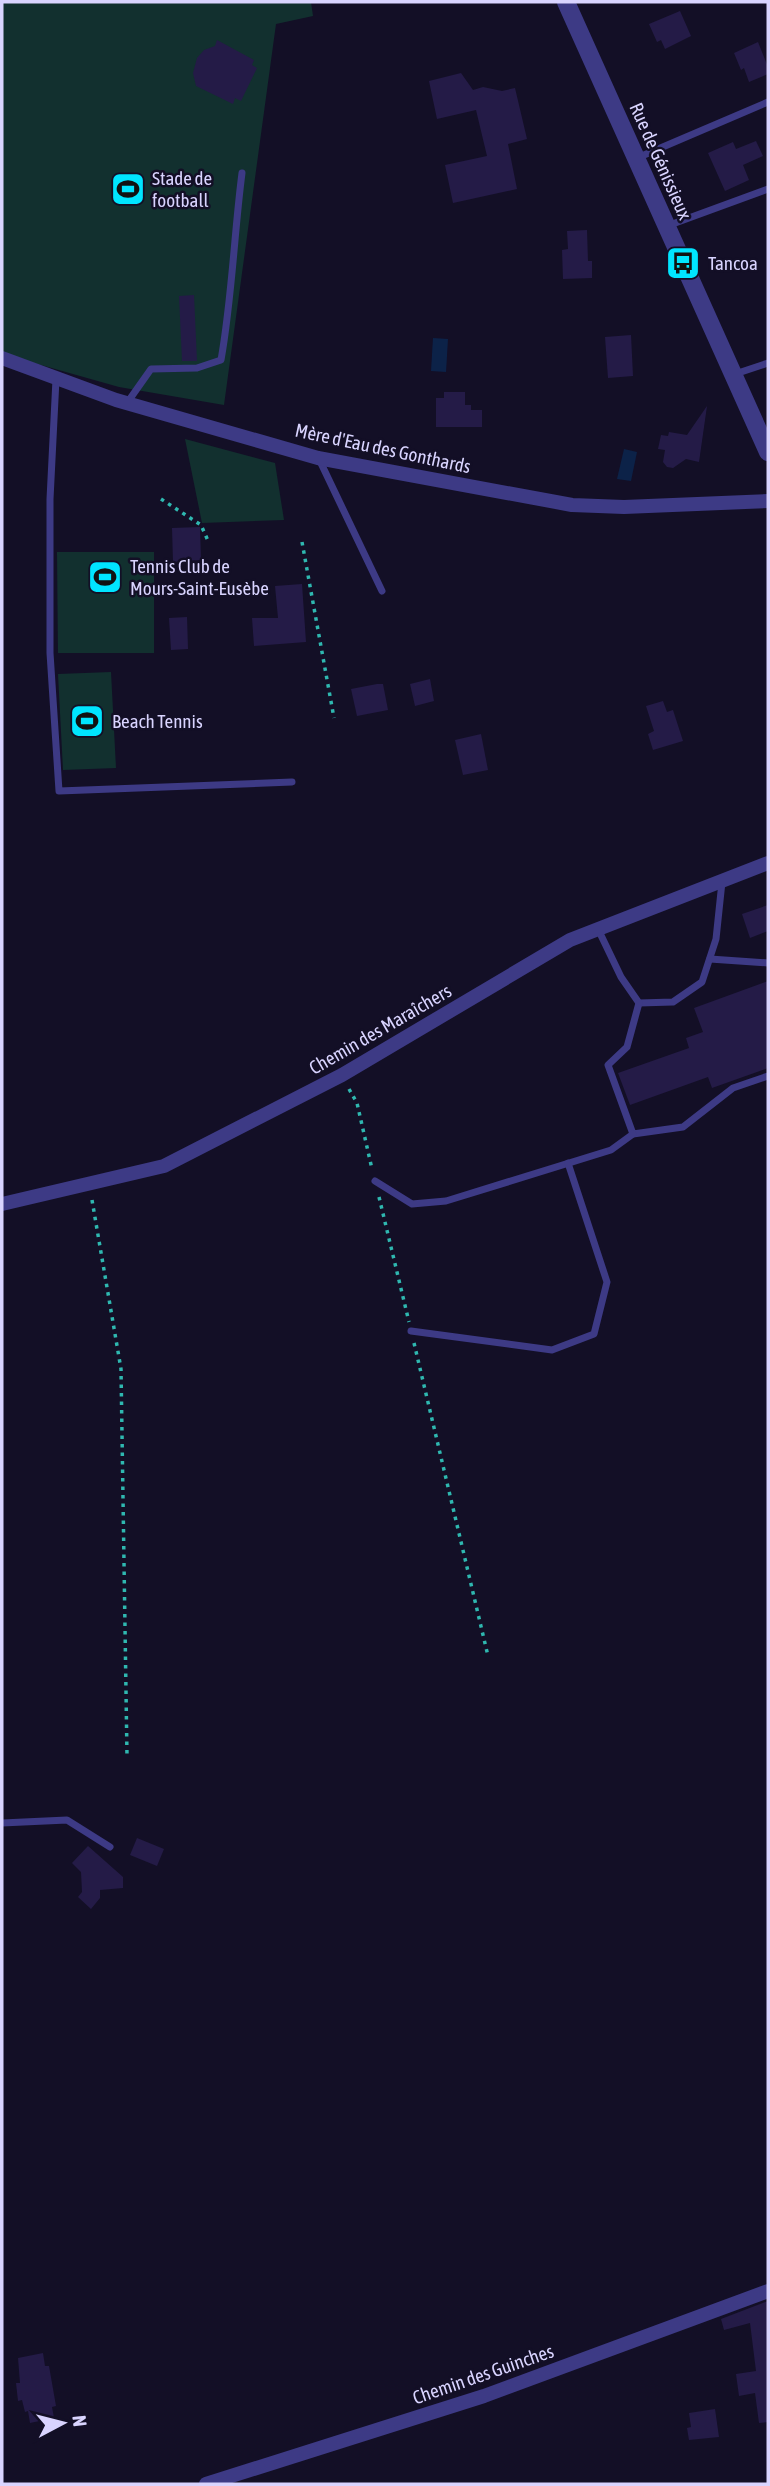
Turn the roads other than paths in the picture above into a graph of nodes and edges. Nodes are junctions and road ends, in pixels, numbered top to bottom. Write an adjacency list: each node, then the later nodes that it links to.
1 (566, 2): 3 (street, Rue de Génissieux)
2 (768, 102): 3 (lane)
3 (636, 159): 6 (street, Rue de Génissieux)
4 (242, 173): 11 (lane)
5 (768, 189): 6 (lane)
6 (667, 226): 9 (street, Rue de Génissieux)
7 (2, 358): 10 (street, Mère d'Eau des Gonthards)
8 (768, 363): 9 (lane)
9 (732, 375): 12 (street, Rue de Génissieux)
10 (56, 379): 11 (street, Mère d'Eau des Gonthards); 16 (lane)
11 (127, 404): 13 (street, Mère d'Eau des Gonthards)
12 (768, 452)
13 (318, 458): 14 (street, Mère d'Eau des Gonthards); 15 (lane)
14 (768, 501)
15 (382, 591)
16 (292, 782)
17 (768, 863): 18 (street, Chemin des Maraîchers)
18 (723, 881): 19 (street, Chemin des Maraîchers); 20 (lane)
19 (598, 929): 22 (lane); 27 (street, Chemin des Maraîchers)
20 (710, 958): 21 (lane); 22 (lane)
21 (768, 962)
22 (639, 1003): 24 (lane)
23 (768, 1076): 24 (lane)
24 (633, 1134): 25 (lane)
25 (568, 1163): 26 (lane); 28 (lane)
26 (375, 1181)
27 (2, 1204)
28 (411, 1331)
29 (2, 1823): 30 (lane)
30 (110, 1847)
31 (768, 2291): 32 (street, Chemin des Guinches)
32 (206, 2484)

